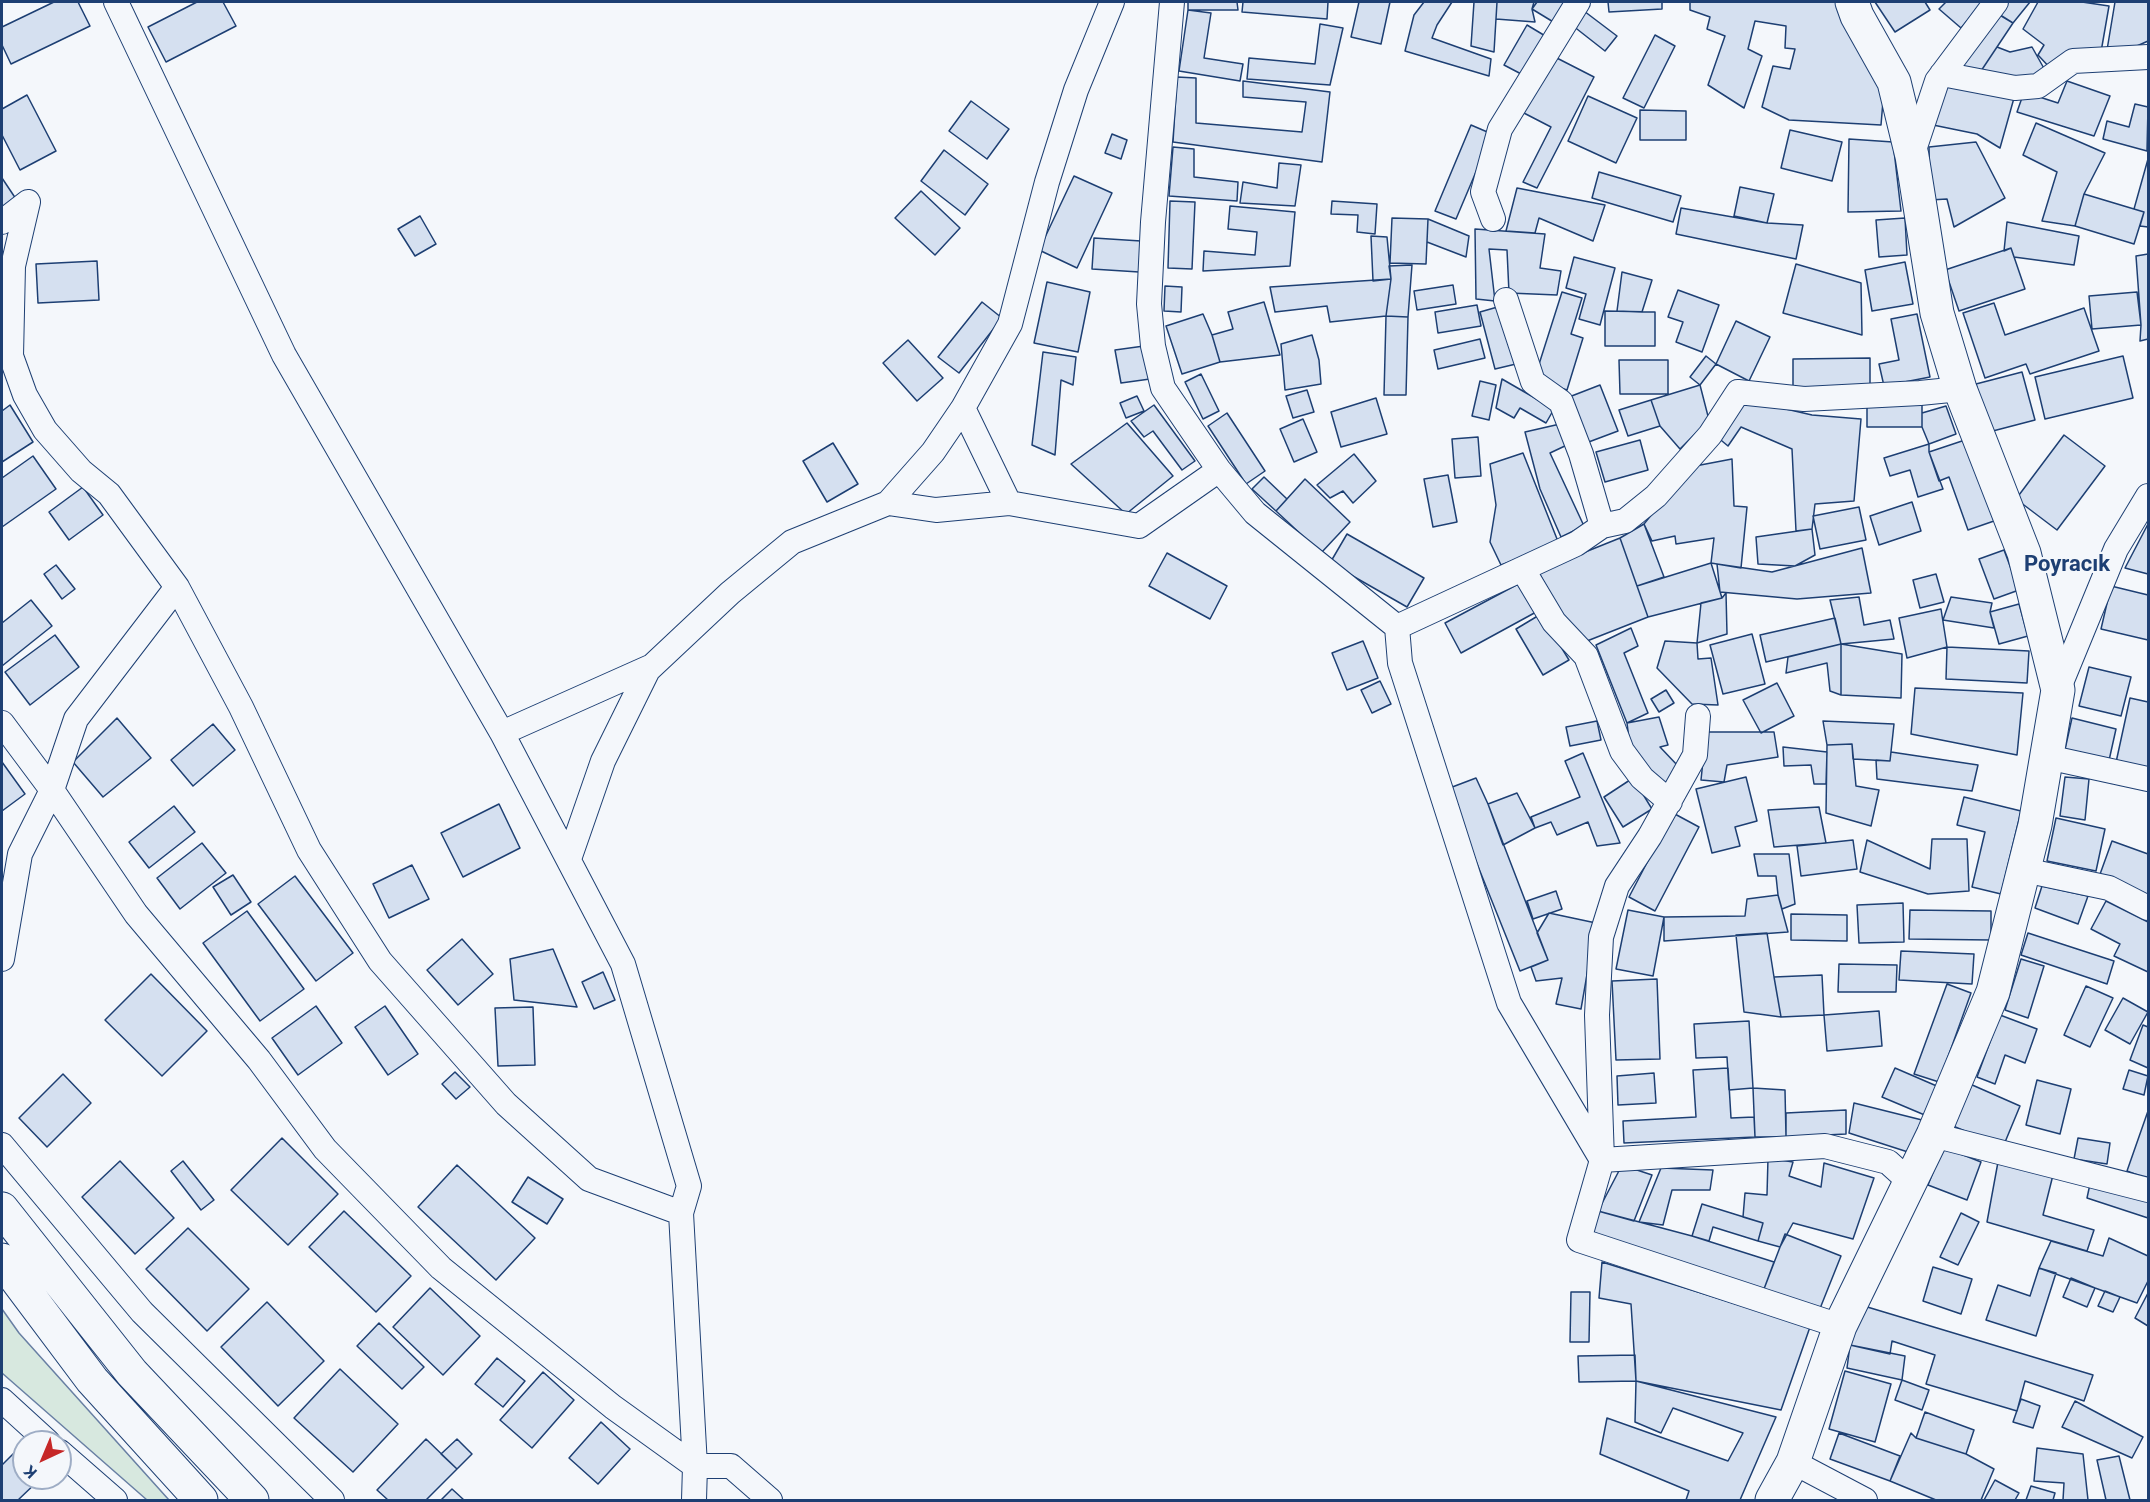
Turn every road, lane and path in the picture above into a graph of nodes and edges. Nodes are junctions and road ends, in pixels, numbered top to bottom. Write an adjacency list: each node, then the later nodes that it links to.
1 (116, 2): 27 (street)
2 (1112, 2): 14 (street)
3 (1172, 2): 15 (street)
4 (1578, 2): 10 (street)
5 (1852, 2): 9 (street)
6 (1996, 2): 8 (street)
7 (2148, 57): 8 (street)
8 (1942, 74): 9 (street)
9 (1912, 156): 13 (street)
10 (1493, 219)
11 (2, 222): 21 (street)
12 (1506, 300): 19 (street)
13 (1960, 389): 19 (street); 24 (street)
14 (963, 408): 17 (street); 18 (street)
15 (1219, 470): 18 (street); 22 (street)
16 (2148, 496): 24 (street)
17 (888, 503): 18 (street); 23 (street)
18 (1009, 503)
19 (1602, 526): 20 (street)
20 (1523, 570): 22 (street); 31 (street)
21 (177, 586): 30 (street); 42 (street)
22 (1397, 627): 38 (street)
23 (650, 668): 27 (street); 32 (street)
24 (2058, 690): 28 (street)
25 (1698, 716): 31 (street)
26 (2, 723): 30 (street)
27 (502, 733): 32 (street)
28 (2047, 757): 29 (street); 33 (street)
29 (2148, 779)
30 (52, 790): 35 (street); 49 (street)
31 (1670, 802): 38 (street)
32 (569, 859): 42 (street)
33 (2024, 870): 34 (street); 36 (street)
34 (2148, 908)
35 (2, 959)
36 (1933, 1135): 39 (street); 40 (street)
37 (2, 1145): 53 (street)
38 (1602, 1160): 39 (street); 44 (street)
39 (1909, 1181): 44 (street)
40 (2148, 1190)
41 (2, 1209): 52 (street)
42 (681, 1213): 49 (street)
43 (2, 1260): 51 (street)
44 (1840, 1326): 48 (street)
45 (2, 1400): 46 (street)
46 (35, 1430)
47 (72, 1462): 50 (street)
48 (1793, 1462): 56 (street); 57 (street)
49 (694, 1466): 54 (street); 55 (street)
50 (115, 1500)
51 (201, 1500)
52 (252, 1500)
53 (332, 1500)
54 (694, 1500)
55 (770, 1500)
56 (1772, 1500)
57 (1865, 1500)

